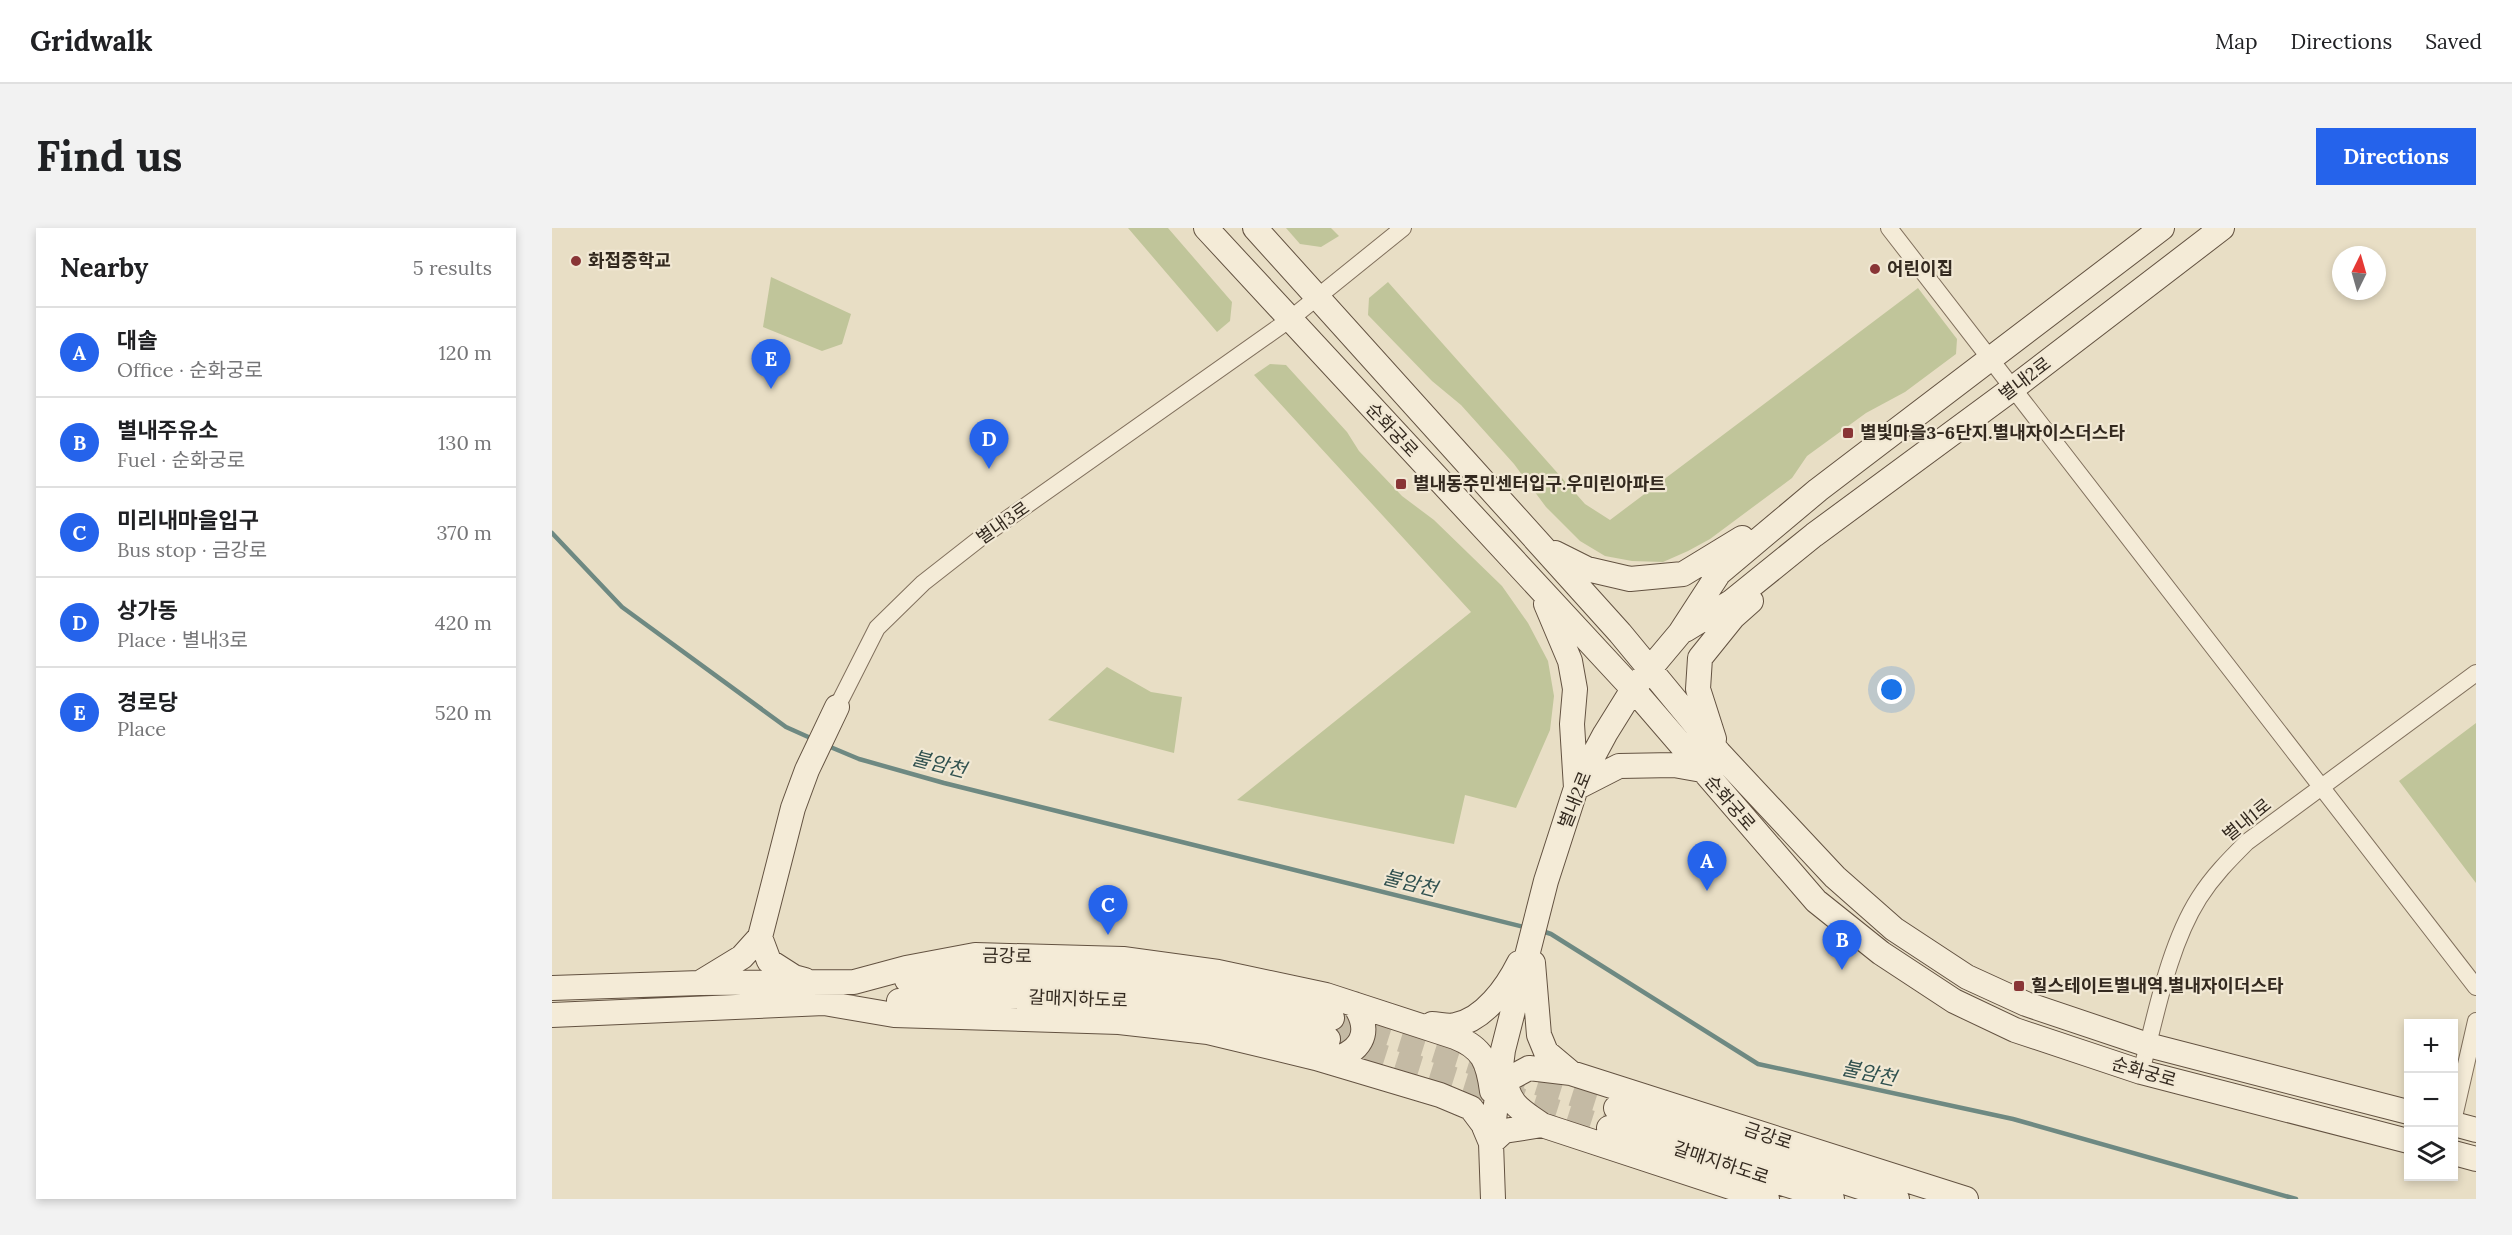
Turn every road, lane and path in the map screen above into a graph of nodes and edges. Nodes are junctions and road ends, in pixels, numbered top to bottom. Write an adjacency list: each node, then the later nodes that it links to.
1 (1206, 228): 8 (street, 순화궁로)
2 (1255, 228): 7 (street, 순화궁로)
3 (1403, 228): 7 (street, 별내3로)
4 (1889, 228): 9 (street)
5 (2162, 228): 9 (street, 별내2로)
6 (2222, 228): 10 (street, 별내2로)
7 (1318, 297): 8 (street, 별내3로); 13 (street, 순화궁로)
8 (1290, 320): 14 (street, 순화궁로); 19 (street, 별내3로)
9 (1989, 360): 10 (street); 11 (street, 별내2로)
10 (2012, 389): 12 (street, 별내2로); 23 (street)
11 (1818, 490): 13 (street); 15 (street, 별내2로)
12 (1814, 535): 15 (street, 별내2로); 20 (street)
13 (1541, 545): 16 (street, 순화궁로)
14 (1540, 587): 18 (street, 순화궁로); 22 (street)
15 (1680, 633): 16 (street, 별내2로)
16 (1650, 668): 18 (street, 별내2로); 20 (street, 순화궁로)
17 (2476, 673): 23 (street, 별내1로)
18 (1633, 688): 21 (street, 순화궁로); 22 (street, 별내2로)
19 (837, 707): 24 (street, 별내3로)
20 (1719, 753): 37 (street, 순화궁로)
21 (1702, 770): 22 (street); 39 (street, 순화궁로)
22 (1576, 788): 25 (street, 별내2로)
23 (2320, 788): 28 (street); 37 (street, 별내1로)
24 (760, 938): 27 (street); 31 (street)
25 (1531, 940): 30 (street); 30 (street)
26 (854, 982): 31 (street, 금강로); 32 (street, 금강로); 36 (street, 갈매지하도로)
27 (700, 983): 29 (street, 금강로); 31 (street, 금강로)
28 (2476, 987)
29 (552, 988)
30 (1521, 992): 35 (street); 38 (street); 40 (street)
31 (822, 993): 33 (street, 금강로); 36 (street, 금강로)
32 (1354, 1004): 35 (street, 금강로); 36 (street)
33 (552, 1015)
34 (2476, 1021): 43 (street)
35 (1414, 1023): 41 (street, 금강로)
36 (1329, 1039): 42 (street, 금강로)
37 (2148, 1045): 39 (street, 별내1로); 45 (street, 순화궁로)
38 (1503, 1050): 41 (street); 44 (street)
39 (2141, 1072): 50 (street, 순화궁로)
40 (1571, 1073): 41 (street); 46 (street, 금강로)
41 (1498, 1080): 42 (street); 44 (street); 47 (street, 금강로)
42 (1440, 1095): 51 (street)
43 (2458, 1100)
44 (1494, 1111): 51 (street)
45 (2404, 1111)
46 (1614, 1118): 47 (street, 금강로); 55 (street, 금강로); 56 (street, 갈매지하도로); 57 (street, 갈매지하도로); 58 (street, 금강로)
47 (1542, 1125): 51 (street)
48 (2458, 1125): 49 (street)
49 (2476, 1130)
50 (2404, 1140)
51 (1491, 1143): 54 (street)
52 (2458, 1154): 53 (street)
53 (2476, 1159)
54 (1493, 1199)
55 (1767, 1199)
56 (1832, 1199)
57 (1897, 1199)
58 (1966, 1199)

